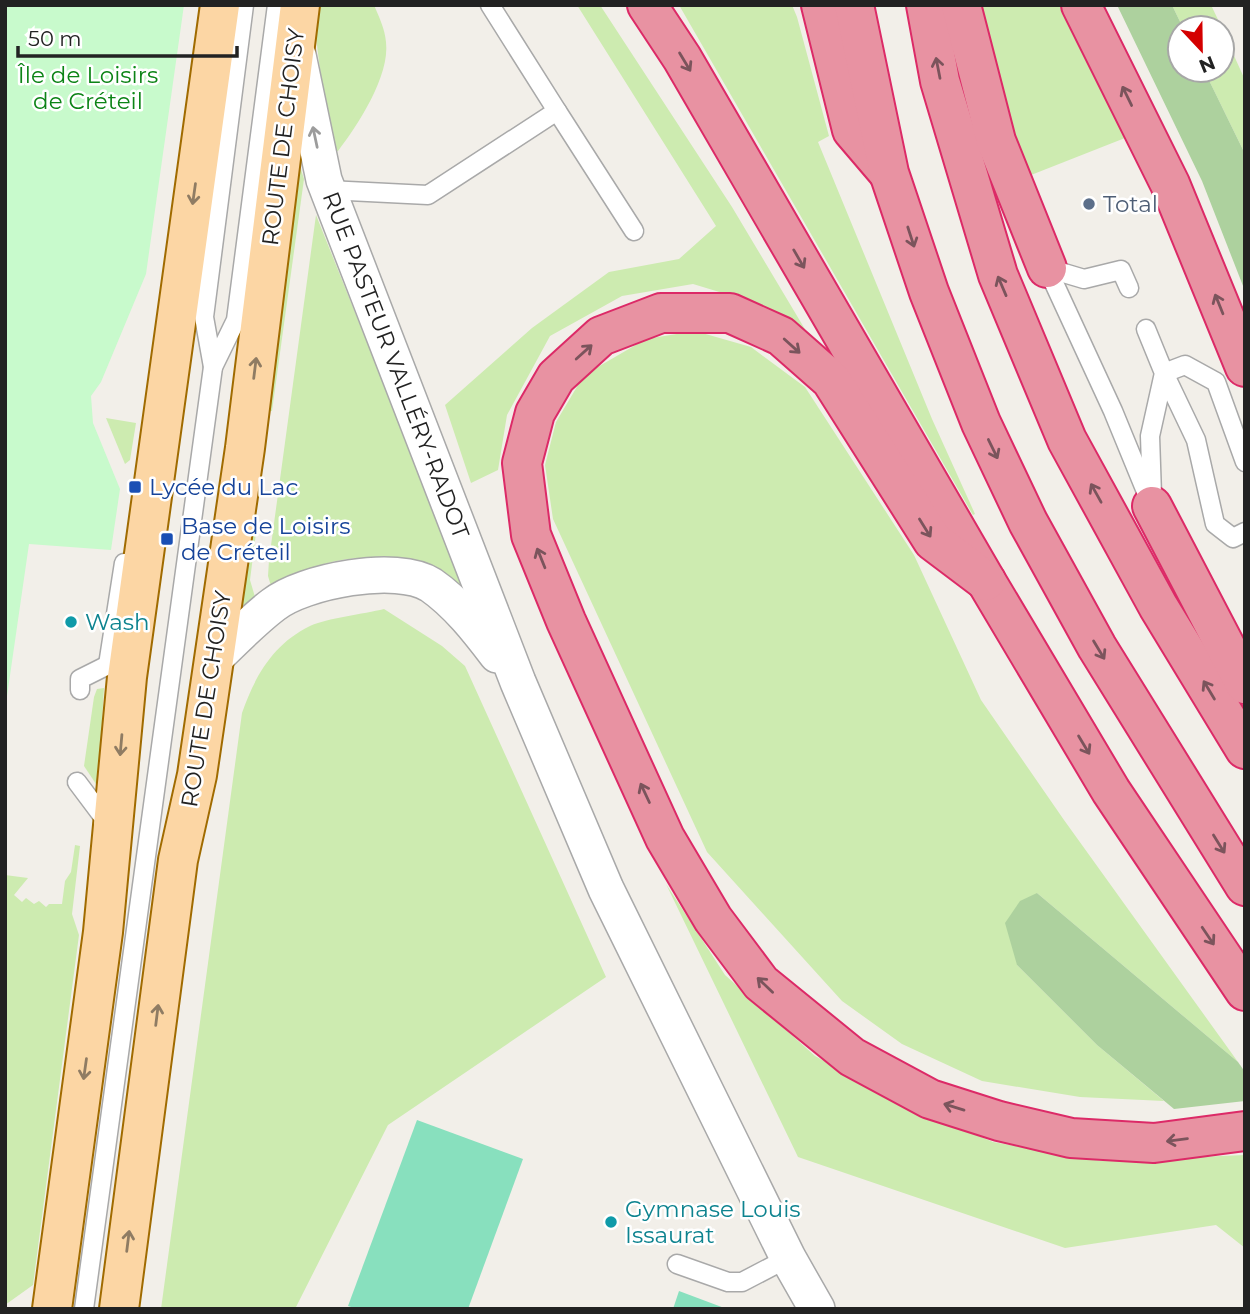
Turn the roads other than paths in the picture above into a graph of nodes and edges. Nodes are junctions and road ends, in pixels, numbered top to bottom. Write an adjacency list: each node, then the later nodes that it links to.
1 (220, 5): 27 (main road, ROUTE DE CHOISY, one-way to 27)
2 (244, 5): 19 (lane, ROUTE DE CHOISY)
3 (276, 5): 19 (lane, ROUTE DE CHOISY)
4 (490, 5): 12 (lane)
5 (647, 5): 25 (highway, one-way to 25)
6 (821, 5): 13 (highway)
7 (854, 5): 13 (highway)
8 (926, 5): 31 (highway, one-way to 8)
9 (961, 5): 16 (highway)
10 (1081, 5): 20 (highway, one-way to 10)
11 (298, 23): 14 (street, RUE PASTEUR VALLÉRY-RADOT, one-way to 11); 26 (main road, ROUTE DE CHOISY, one-way to 11)
12 (557, 111): 14 (lane); 15 (lane)
13 (889, 173): 33 (highway, one-way to 33)
14 (328, 190): 28 (street, RUE PASTEUR VALLÉRY-RADOT)
15 (634, 231)
16 (1046, 268): 17 (lane); 23 (lane)
17 (1129, 288)
18 (1146, 328): 21 (lane)
19 (213, 367): 39 (lane, ROUTE DE CHOISY)
20 (1245, 367)
21 (1164, 373): 22 (lane); 23 (lane); 24 (lane)
22 (1245, 462)
23 (1152, 506): 29 (highway)
24 (1245, 532)
25 (986, 581): 35 (highway, one-way to 35); 36 (highway, one-way to 25)
26 (214, 659): 28 (street); 40 (main road, ROUTE DE CHOISY, one-way to 26)
27 (118, 671): 30 (lane); 34 (main road, ROUTE DE CHOISY, one-way to 34)
28 (519, 682): 37 (street)
29 (1245, 684)
30 (80, 690)
31 (1245, 749)
32 (77, 782): 34 (lane)
33 (1245, 886)
34 (103, 932): 39 (main road, ROUTE DE CHOISY, one-way to 39)
35 (1245, 991)
36 (1245, 1131)
37 (788, 1258): 38 (lane); 41 (street)
38 (677, 1264)
39 (59, 1307)
40 (119, 1309)
41 (817, 1309)

